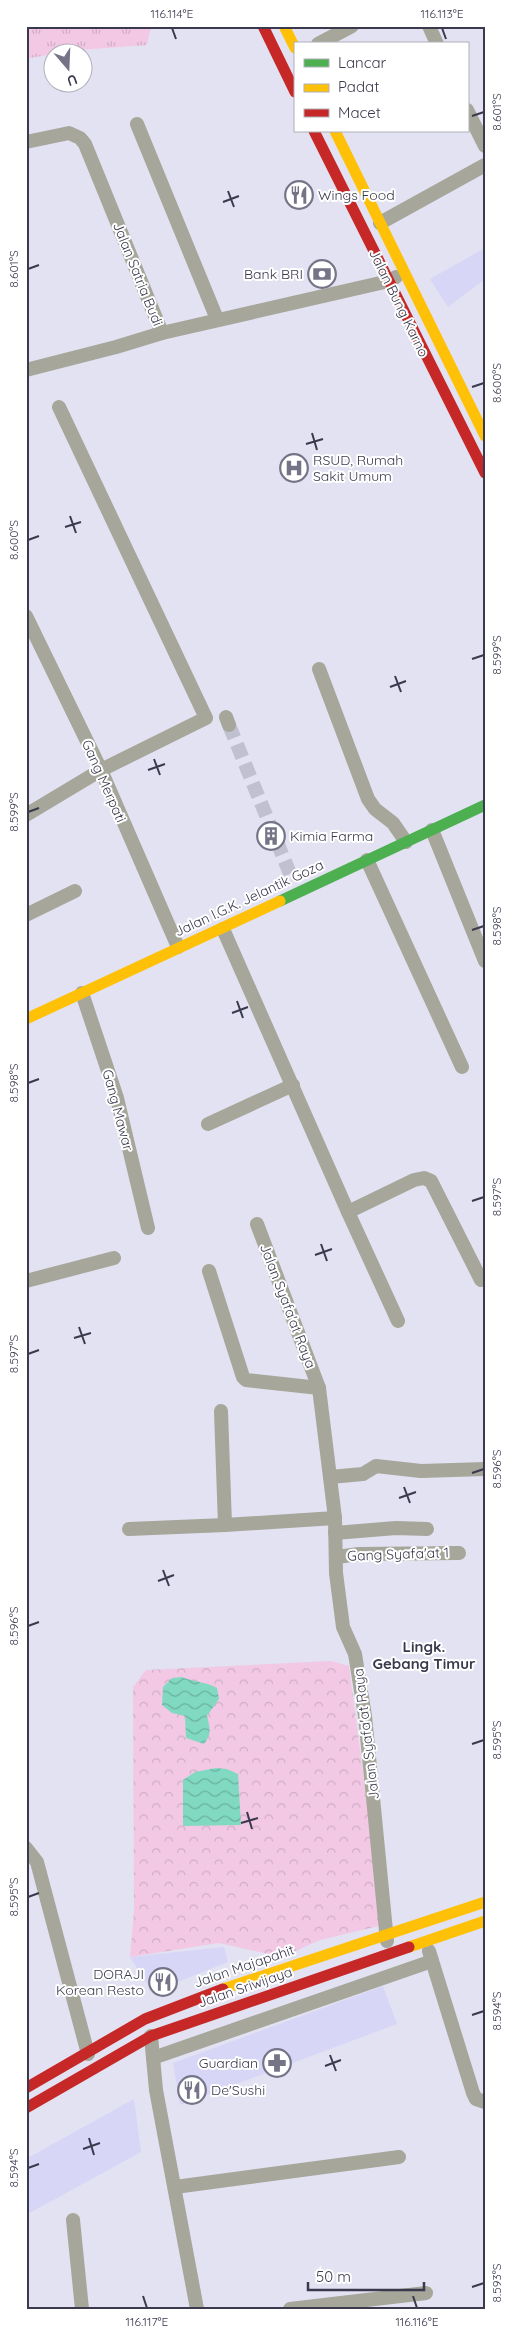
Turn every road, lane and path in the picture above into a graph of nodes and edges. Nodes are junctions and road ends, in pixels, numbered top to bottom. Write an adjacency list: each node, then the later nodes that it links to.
1 (263, 26): 9 (main road)
2 (284, 26): 7 (main road)
3 (352, 26): 5 (street)
4 (429, 26): 6 (street)
5 (322, 42)
6 (436, 42)
7 (294, 46)
8 (294, 56): 9 (street)
9 (280, 62): 10 (main road)
10 (294, 90)
11 (468, 112): 16 (street)
12 (137, 124): 21 (street)
13 (314, 132): 20 (main road, Jalan Bung Karno)
14 (335, 132): 18 (main road)
15 (26, 142): 22 (street, Jalan Satria Budi)
16 (485, 146)
17 (485, 165): 18 (street)
18 (380, 224): 19 (main road)
19 (404, 273): 20 (street, Jalan Satria Budi); 25 (main road)
20 (389, 281): 21 (street, Jalan Satria Budi); 26 (main road, Jalan Bung Karno)
21 (217, 319): 22 (street, Jalan Satria Budi)
22 (162, 332): 23 (street)
23 (26, 370)
24 (59, 407): 29 (street)
25 (485, 436)
26 (485, 473)
27 (26, 616): 29 (street, Gang Merpati)
28 (318, 668): 33 (street)
29 (101, 770): 31 (street); 38 (street, Gang Merpati)
30 (485, 805): 32 (main road, Jalan I.G.K. Jelantik Goza)
31 (26, 815)
32 (432, 830): 33 (main road, Jalan I.G.K. Jelantik Goza); 39 (street)
33 (406, 842): 34 (main road, Jalan I.G.K. Jelantik Goza)
34 (367, 860): 37 (main road, Jalan I.G.K. Jelantik Goza); 42 (street)
35 (75, 891): 36 (street)
36 (26, 914)
37 (223, 929): 38 (main road, Jalan I.G.K. Jelantik Goza); 43 (street)
38 (178, 948): 40 (main road, Jalan I.G.K. Jelantik Goza)
39 (485, 961)
40 (82, 993): 41 (main road, Jalan I.G.K. Jelantik Goza); 47 (street, Gang Mawar)
41 (26, 1019)
42 (462, 1067)
43 (292, 1085): 44 (street); 45 (street)
44 (208, 1124)
45 (348, 1212): 50 (street); 52 (street)
46 (256, 1224): 53 (street, Jalan Syafa'at Raya)
47 (148, 1228)
48 (114, 1258): 51 (street)
49 (210, 1271): 53 (street)
50 (481, 1280)
51 (26, 1281)
52 (398, 1320)
53 (320, 1393): 56 (street, Jalan Syafa'at Raya)
54 (221, 1412): 58 (street)
55 (485, 1469): 56 (street)
56 (330, 1477): 57 (street, Jalan Syafa'at Raya)
57 (335, 1518): 58 (street); 61 (street, Jalan Syafa'at Raya)
58 (225, 1526): 59 (street)
59 (129, 1528)
60 (427, 1529): 61 (street)
61 (335, 1533): 63 (street, Jalan Syafa'at Raya)
62 (459, 1553): 63 (street, Gang Syafa'at 1)
63 (337, 1556): 68 (street, Jalan Syafa'at Raya)
64 (26, 1848): 74 (street)
65 (485, 1902): 66 (main road, Jalan Majapahit)
66 (441, 1917): 68 (main road, Jalan Majapahit); 69 (main road)
67 (485, 1921): 69 (main road, Jalan Sriwijaya)
68 (387, 1933): 71 (street, Jalan Syafa'at Raya); 74 (main road, Jalan Majapahit)
69 (442, 1936): 70 (main road, Jalan Sriwijaya)
70 (426, 1941): 71 (main road, Jalan Sriwijaya); 72 (street)
71 (387, 1955): 73 (main road, Jalan Sriwijaya)
72 (432, 1961): 75 (street); 77 (street)
73 (151, 2036): 75 (street); 78 (main road, Jalan Sriwijaya)
74 (88, 2054): 76 (main road, Jalan Majapahit)
75 (154, 2058): 80 (street)
76 (26, 2088)
77 (485, 2102)
78 (26, 2108)
79 (399, 2157): 80 (street)
80 (175, 2187): 84 (street)
81 (73, 2220): 83 (street)
82 (426, 2293): 85 (street)
83 (82, 2309)
84 (197, 2309)
85 (290, 2309)

